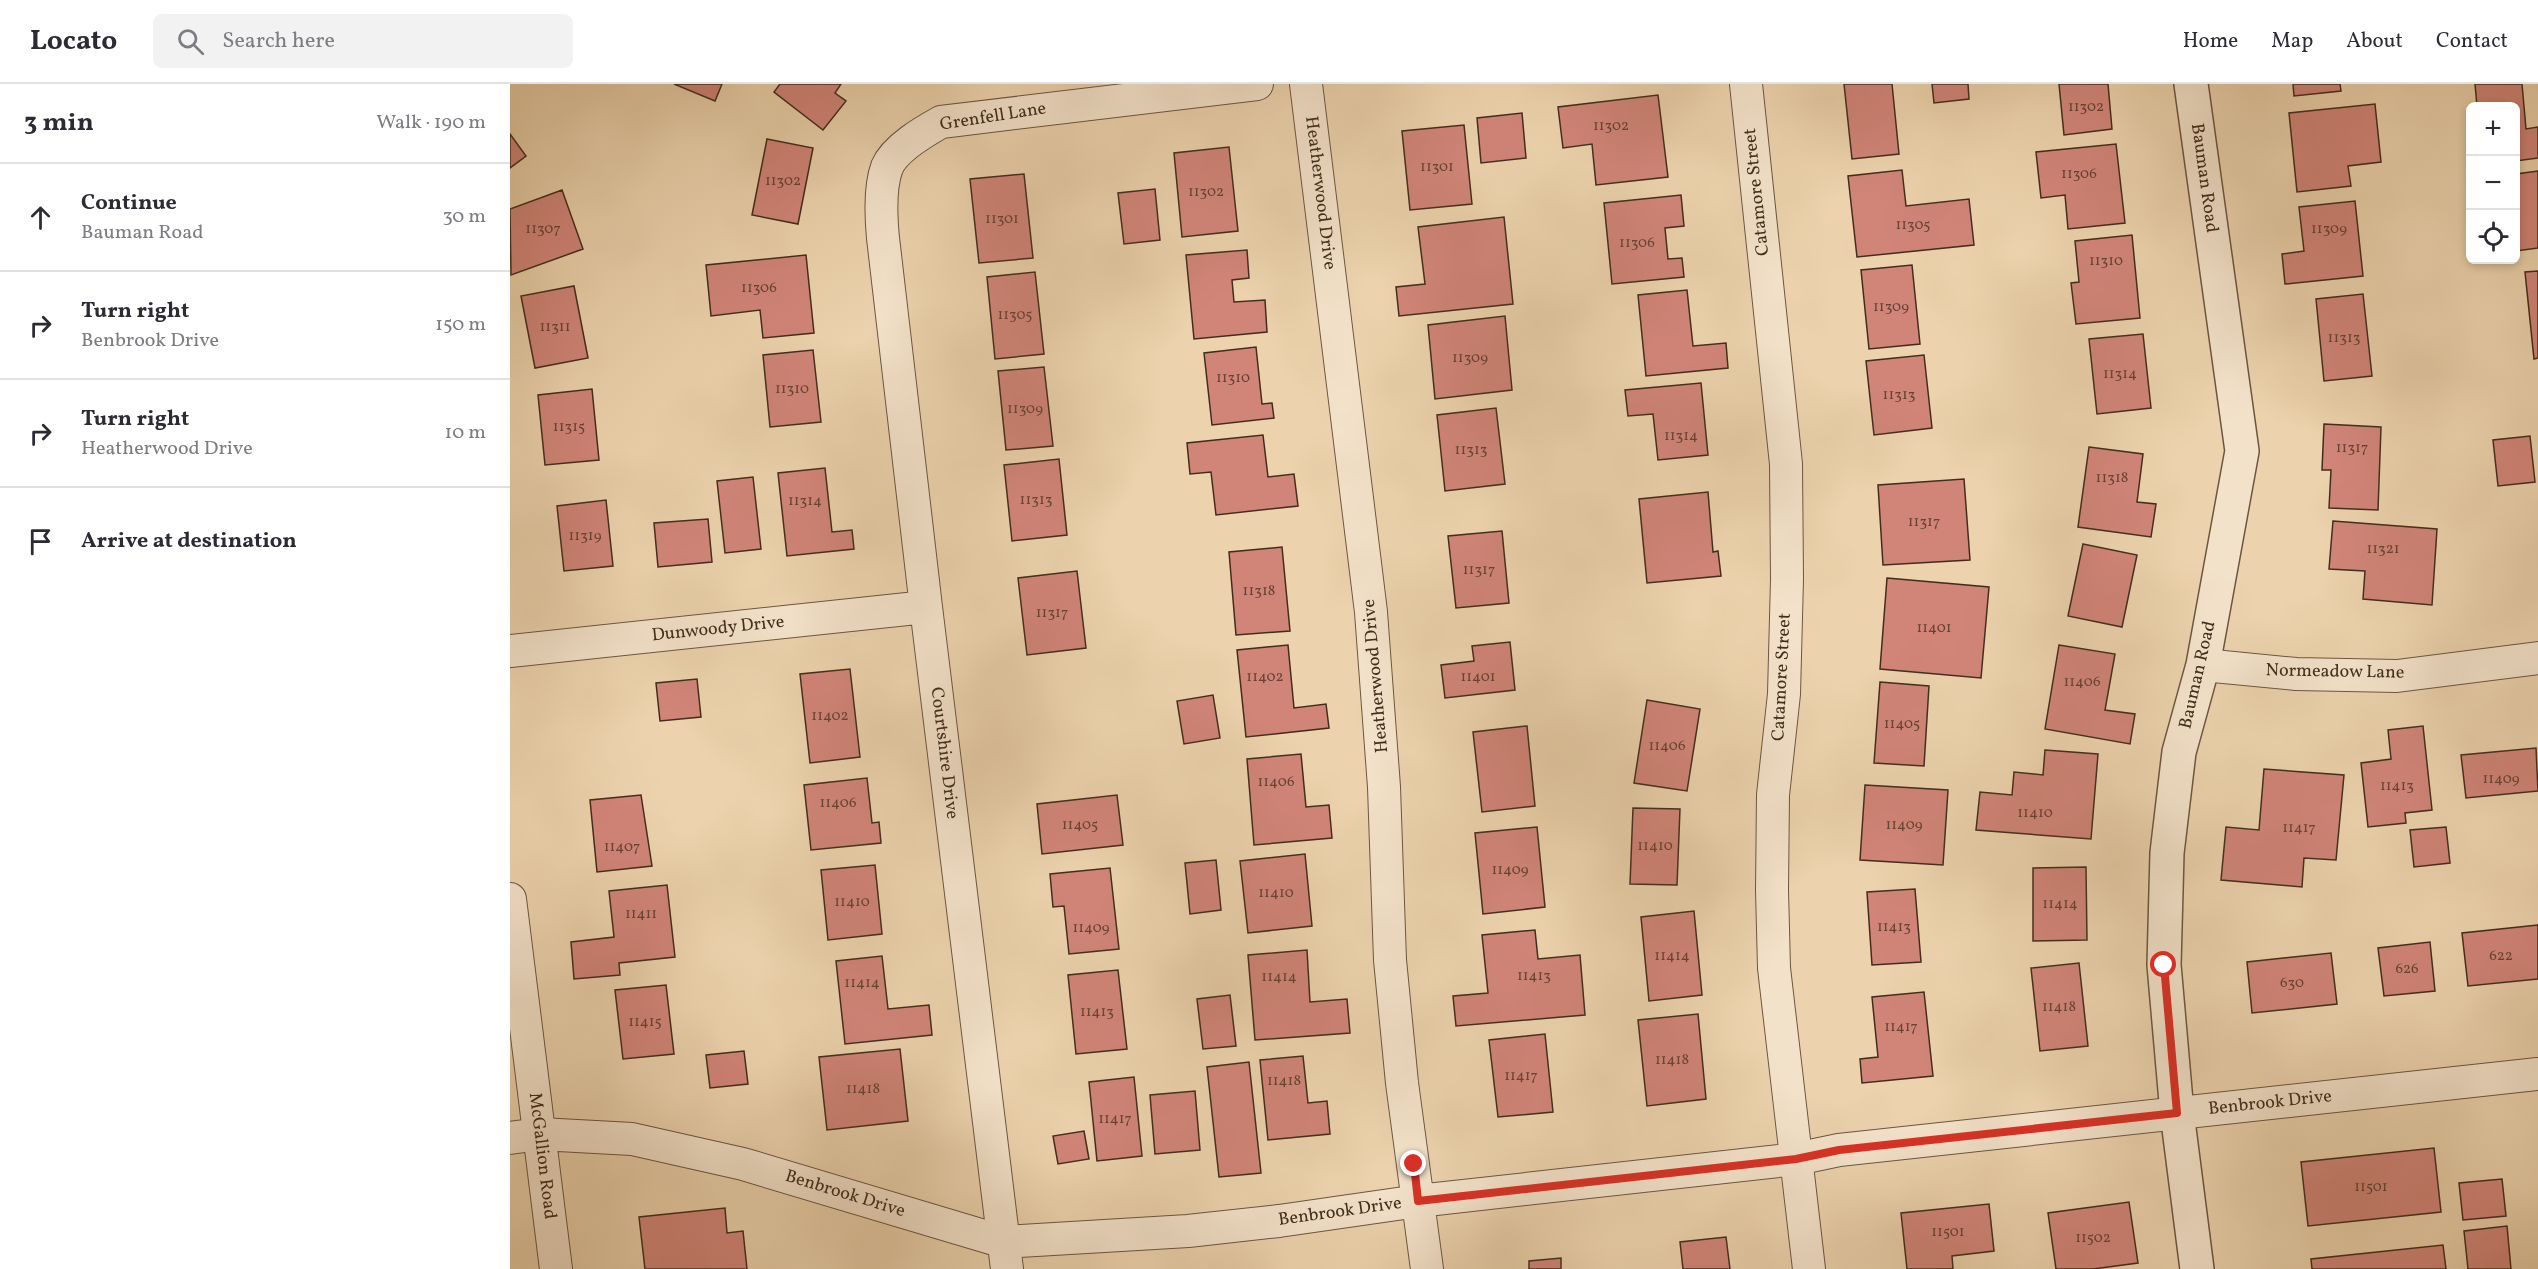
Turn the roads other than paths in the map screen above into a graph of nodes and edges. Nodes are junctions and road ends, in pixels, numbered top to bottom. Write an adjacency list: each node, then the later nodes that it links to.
1 (1257, 84): 5 (street, Grenfell Lane)
2 (1306, 84): 15 (street, Heatherwood Drive)
3 (1746, 84): 14 (street, Catamore Street)
4 (2191, 84): 9 (street, Bauman Road)
5 (883, 238): 6 (street, Courtshire Drive)
6 (926, 607): 7 (street, Dunwoody Drive); 16 (street, Courtshire Drive)
7 (510, 651)
8 (2538, 658): 9 (street, Normeadow Lane)
9 (2203, 665): 12 (street, Bauman Road)
10 (510, 899): 13 (street, McGallion Road)
11 (2538, 1074): 12 (street, Benbrook Drive)
12 (2177, 1113): 14 (street, Benbrook Drive); 20 (street, Bauman Road)
13 (525, 1136): 16 (street, Benbrook Drive); 17 (street, McGallion Road)
14 (1796, 1159): 15 (street, Benbrook Drive); 19 (street, Catamore Street)
15 (1418, 1201): 16 (street, Benbrook Drive); 18 (street, Heatherwood Drive)
16 (1006, 1255)
17 (556, 1269)
18 (1427, 1269)
19 (1809, 1269)
20 (2197, 1269)

